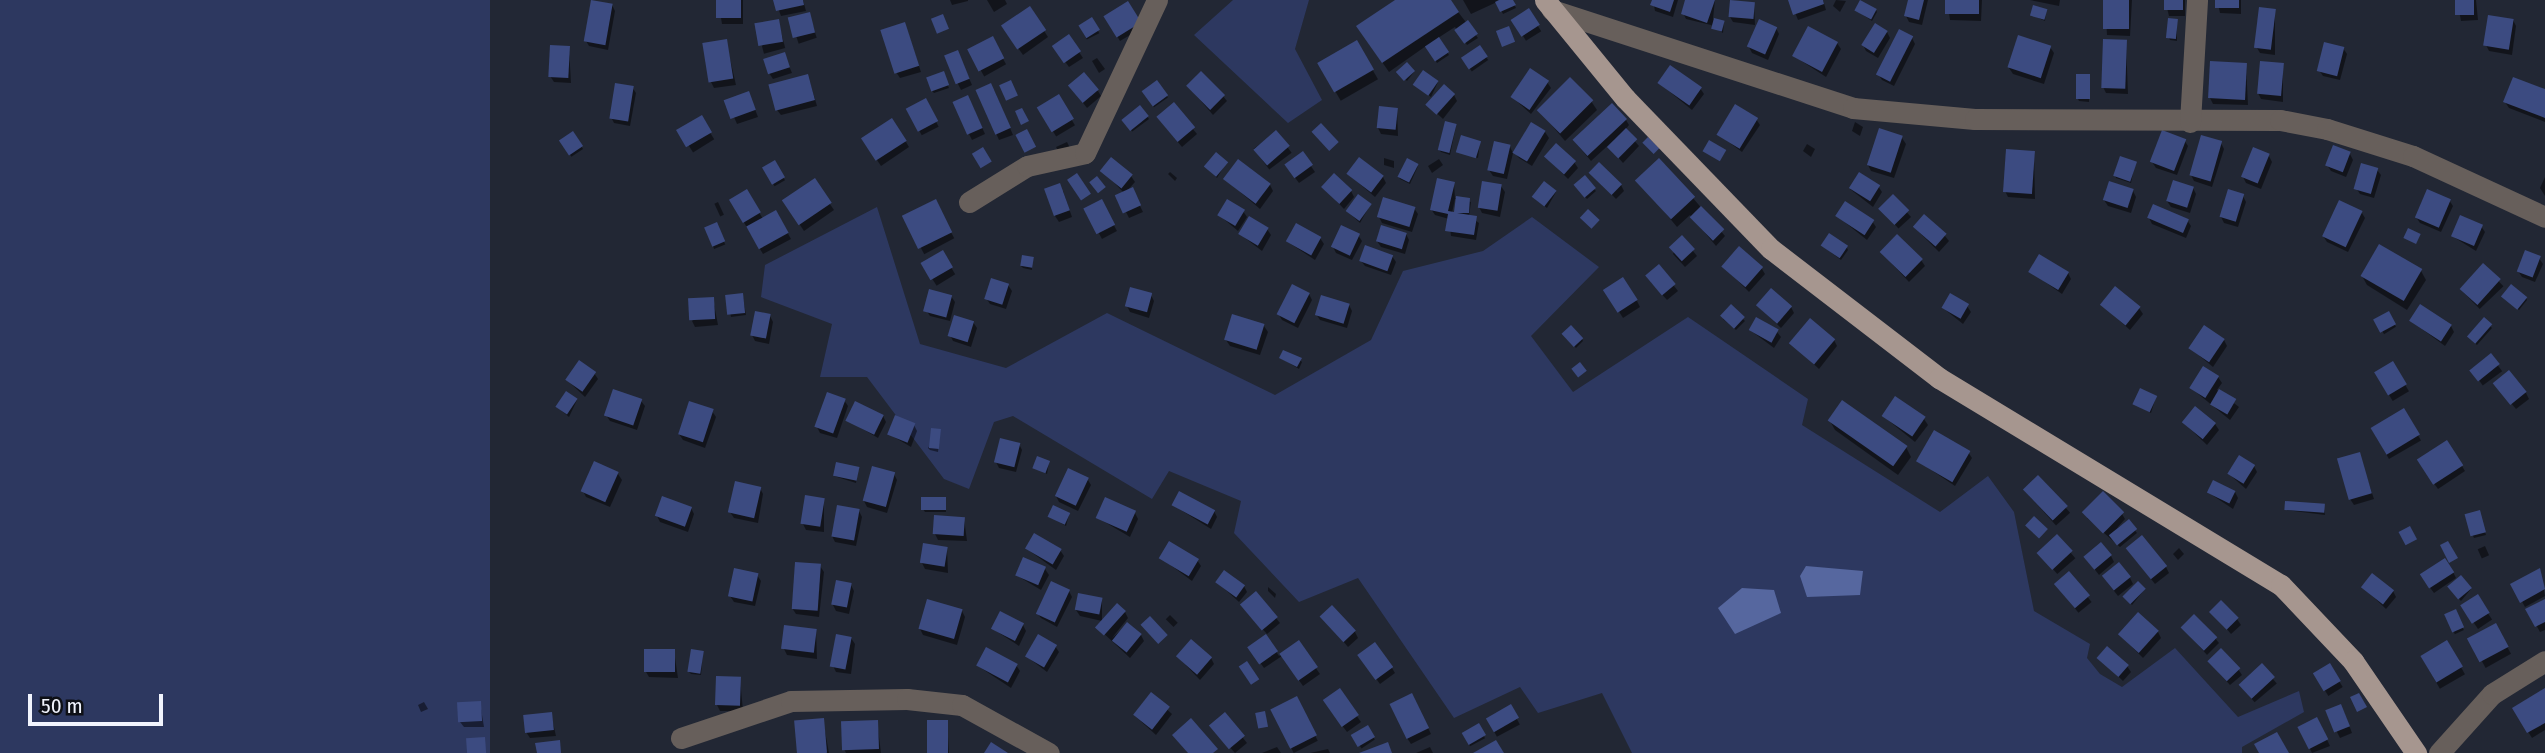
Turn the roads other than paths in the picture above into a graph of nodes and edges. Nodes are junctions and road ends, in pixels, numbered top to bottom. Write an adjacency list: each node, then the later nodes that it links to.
1 (1157, 0): 5 (street)
2 (2197, 0): 4 (street)
3 (1548, 5): 4 (street); 10 (main road)
4 (2190, 122): 6 (street)
5 (969, 202)
6 (2545, 217)
7 (2545, 661): 11 (street)
8 (681, 738): 9 (street)
9 (1049, 753)
10 (2416, 753)
11 (2439, 753)

